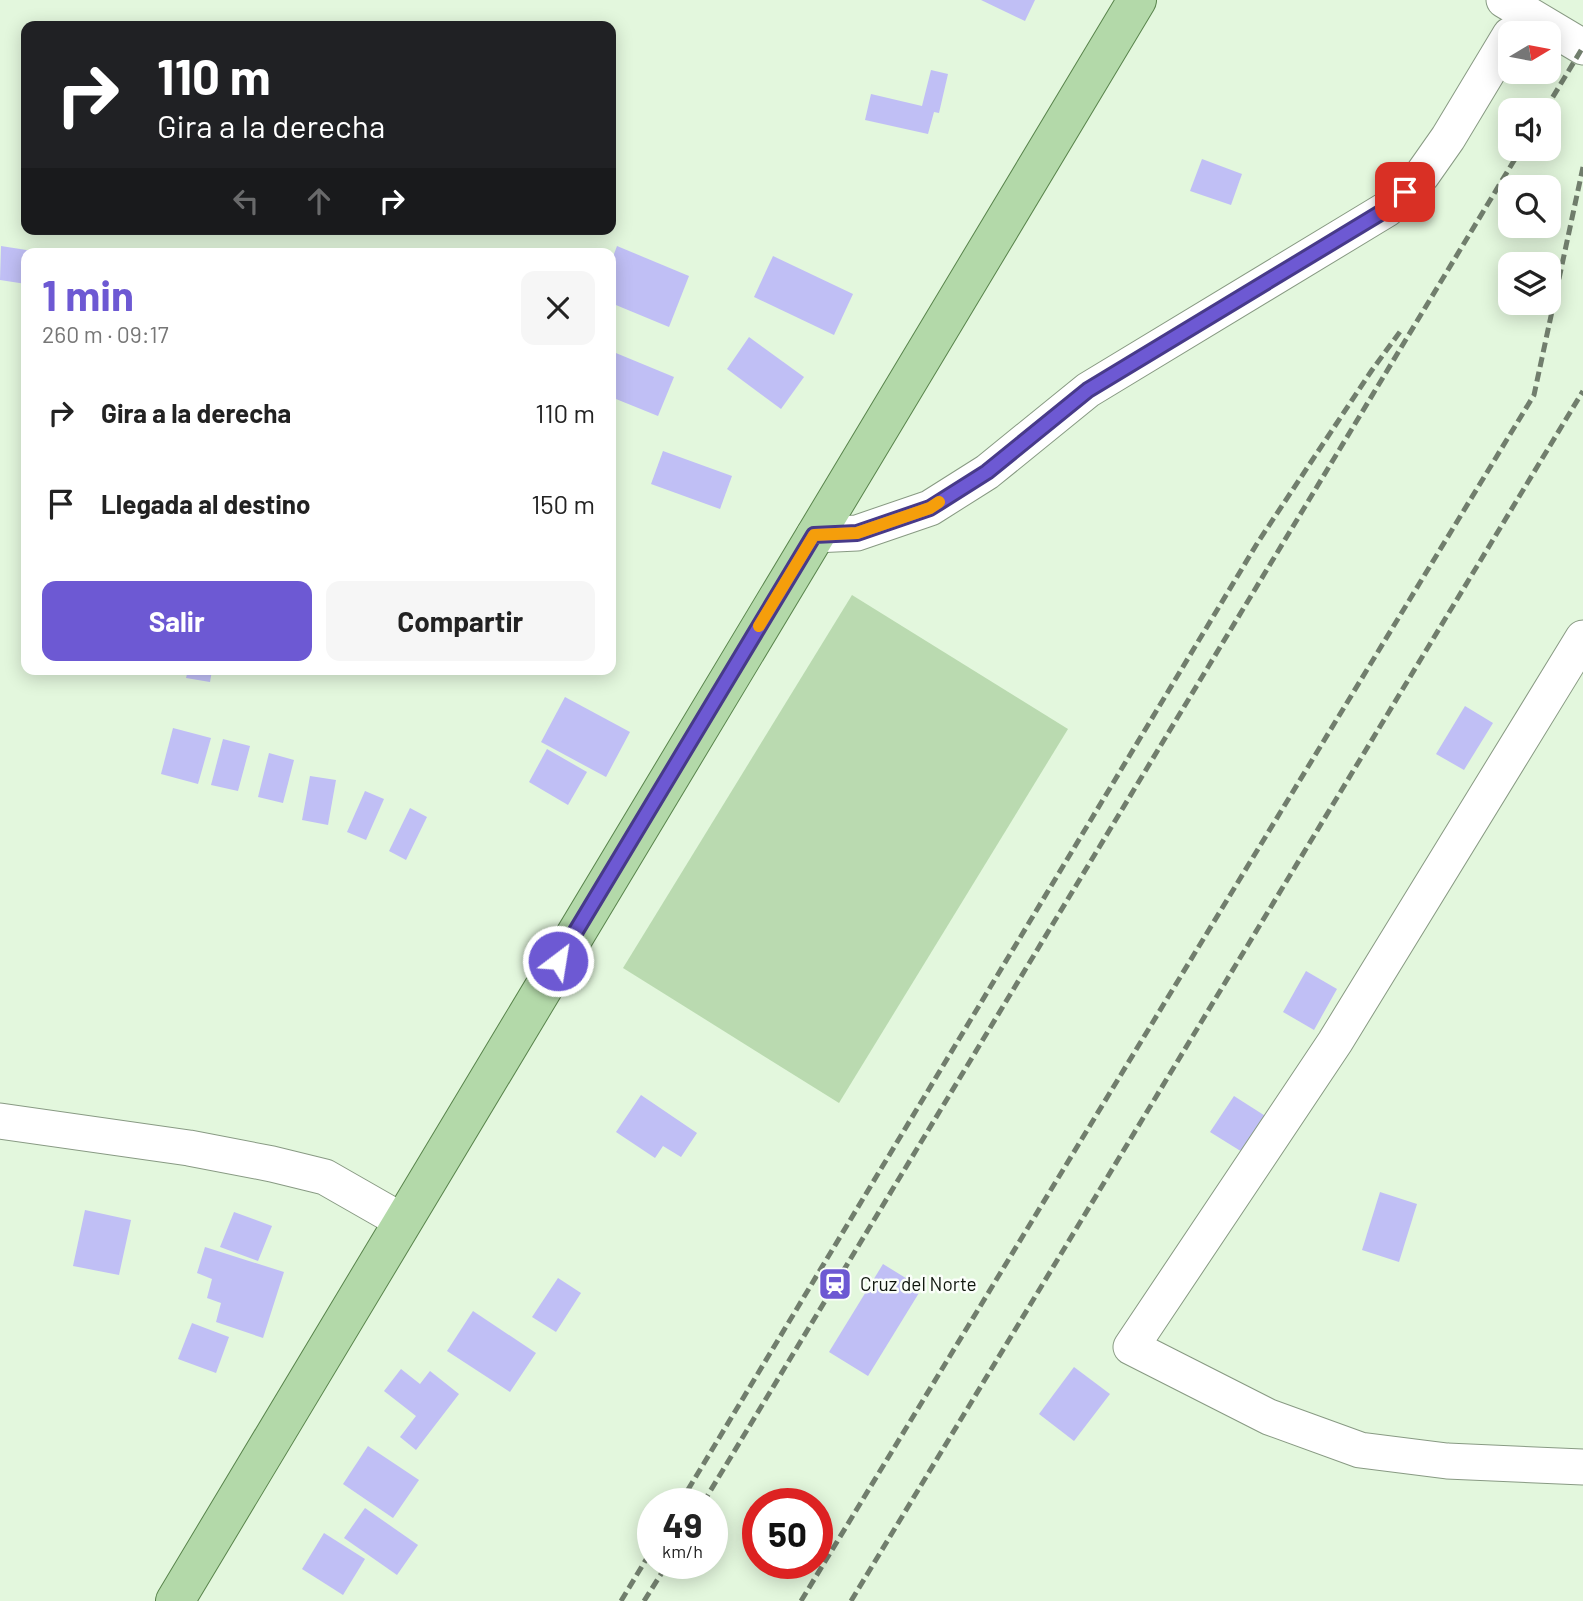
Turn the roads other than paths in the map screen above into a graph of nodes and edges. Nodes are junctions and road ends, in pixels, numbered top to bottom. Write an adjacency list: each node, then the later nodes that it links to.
1 (1137, 0): 4 (main road)
2 (1516, 16): 3 (street); 4 (street)
3 (1583, 47)
4 (814, 535): 7 (main road)
5 (1583, 638): 8 (street)
6 (0, 1121): 7 (street)
7 (402, 1221): 9 (main road)
8 (1583, 1467)
9 (175, 1601)

